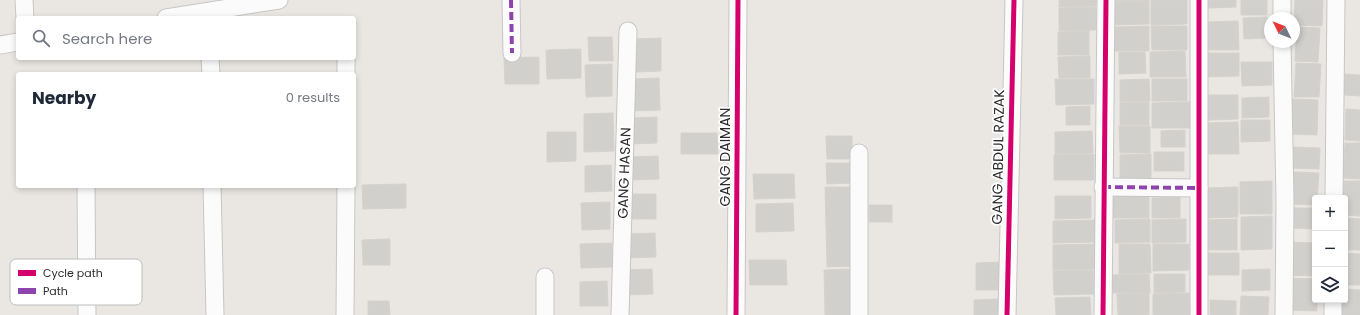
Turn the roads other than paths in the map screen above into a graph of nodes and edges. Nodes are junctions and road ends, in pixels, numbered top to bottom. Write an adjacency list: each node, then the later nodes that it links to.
1 (24, 0): 11 (street)
2 (279, 0): 12 (street)
3 (511, 0): 17 (street)
4 (738, 0): 38 (street, GANG DAIMAN)
5 (1014, 0): 40 (street, GANG ABDUL RAZAK)
6 (1106, 0): 23 (street)
7 (1198, 0): 27 (street)
8 (1282, 0): 10 (street)
9 (1336, 0): 28 (street)
10 (1282, 12)
11 (25, 16)
12 (179, 16)
13 (628, 31): 37 (street, GANG HASAN)
14 (16, 42): 15 (street)
15 (0, 45)
16 (1282, 48): 43 (street)
17 (512, 53)
18 (210, 60): 20 (street)
19 (346, 60): 21 (street)
20 (211, 72)
21 (346, 72)
22 (859, 153): 39 (street)
23 (1103, 187): 27 (street); 41 (street)
24 (86, 188): 29 (street)
25 (212, 188): 34 (street)
26 (346, 188): 35 (street)
27 (1199, 188): 42 (street)
28 (1334, 195)
29 (87, 259)
30 (546, 277): 36 (street)
31 (1333, 303): 44 (street)
32 (87, 305): 33 (street)
33 (87, 315)
34 (214, 315)
35 (345, 315)
36 (545, 315)
37 (620, 315)
38 (736, 315)
39 (859, 315)
40 (1007, 315)
41 (1103, 315)
42 (1199, 315)
43 (1284, 315)
44 (1333, 315)

